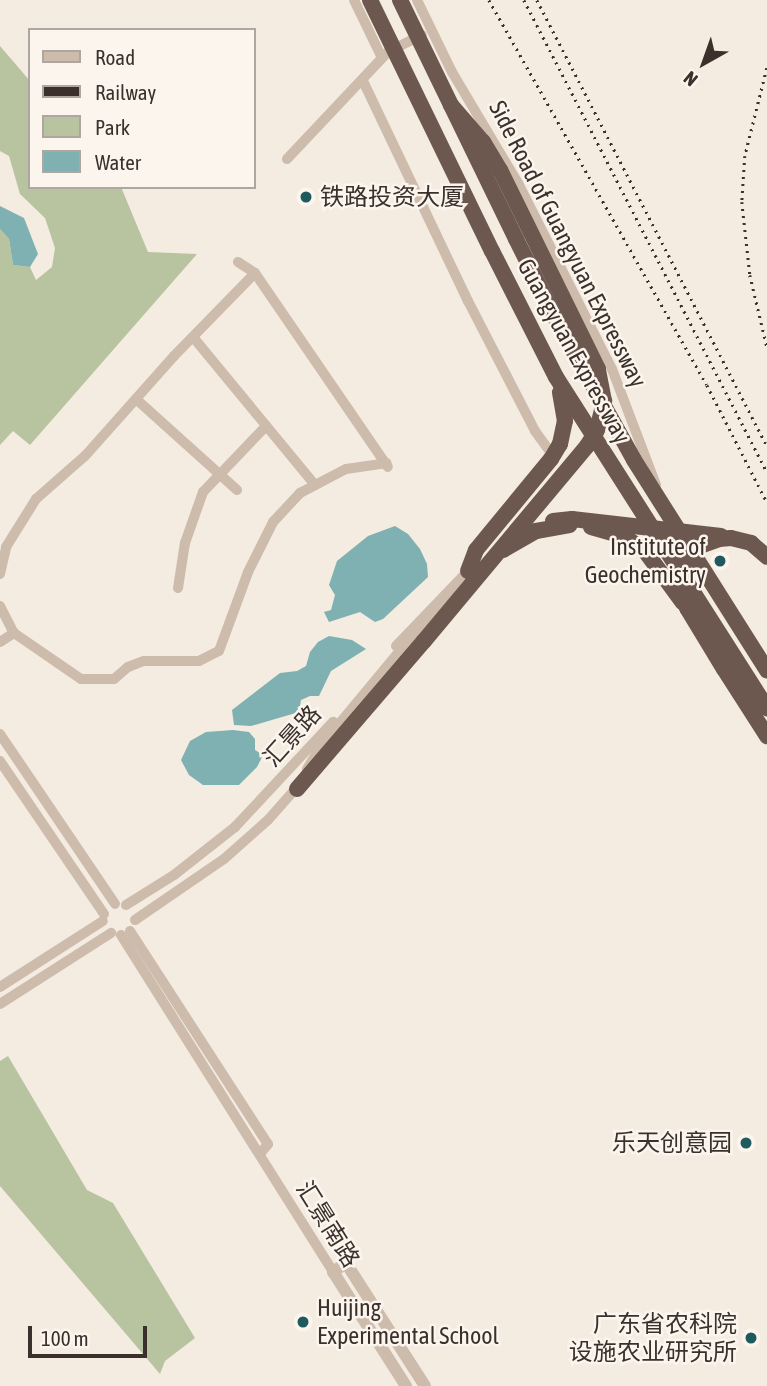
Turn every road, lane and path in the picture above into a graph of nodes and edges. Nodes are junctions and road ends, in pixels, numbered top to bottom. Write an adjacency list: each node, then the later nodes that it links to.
1 (354, 0): 6 (street)
2 (370, 0): 13 (highway, Guangyuan Expressway, bridge)
3 (400, 0): 8 (highway, Guangyuan Expressway, bridge)
4 (417, 0): 5 (street, Side Road of Guangyuan Expressway)
5 (431, 30): 6 (street); 20 (street, Side Road of Guangyuan Expressway)
6 (382, 58): 7 (street)
7 (363, 81): 9 (street); 16 (street)
8 (451, 105): 20 (highway, Guangyuan Expressway, bridge); 36 (highway, bridge)
9 (287, 159)
10 (239, 262): 11 (street)
11 (256, 273): 12 (street); 18 (street)
12 (192, 337): 14 (street); 15 (street)
13 (556, 377): 16 (highway); 32 (highway, Guangyuan Expressway)
14 (136, 399): 17 (street); 24 (street)
15 (266, 426): 17 (street); 18 (street)
16 (553, 456): 25 (highway)
17 (219, 475): 19 (street); 26 (street)
18 (315, 485): 29 (street)
19 (237, 490)
20 (667, 514): 31 (highway, Guangyuan Expressway)
21 (552, 524): 22 (highway, bridge); 25 (highway); 28 (highway)
22 (731, 538): 23 (highway, bridge); 28 (highway, bridge)
23 (767, 557)
24 (0, 574)
25 (473, 574): 36 (street, 汇景路); 37 (street, 汇景路)
26 (178, 588)
27 (0, 606): 29 (street)
28 (687, 608): 34 (highway, bridge)
29 (14, 633): 30 (street)
30 (0, 642)
31 (767, 670)
32 (767, 708)
33 (0, 734): 37 (street)
34 (767, 736)
35 (0, 761): 38 (street)
36 (297, 789): 39 (street, 汇景路)
37 (120, 904): 38 (street, 汇景路); 39 (street)
38 (104, 918): 39 (street); 40 (street)
39 (124, 930): 41 (street, 汇景路); 42 (street, 汇景南路)
40 (0, 987)
41 (0, 1004)
42 (334, 1272): 43 (street, 汇景南路); 44 (street, 汇景南路)
43 (406, 1386)
44 (425, 1386)

